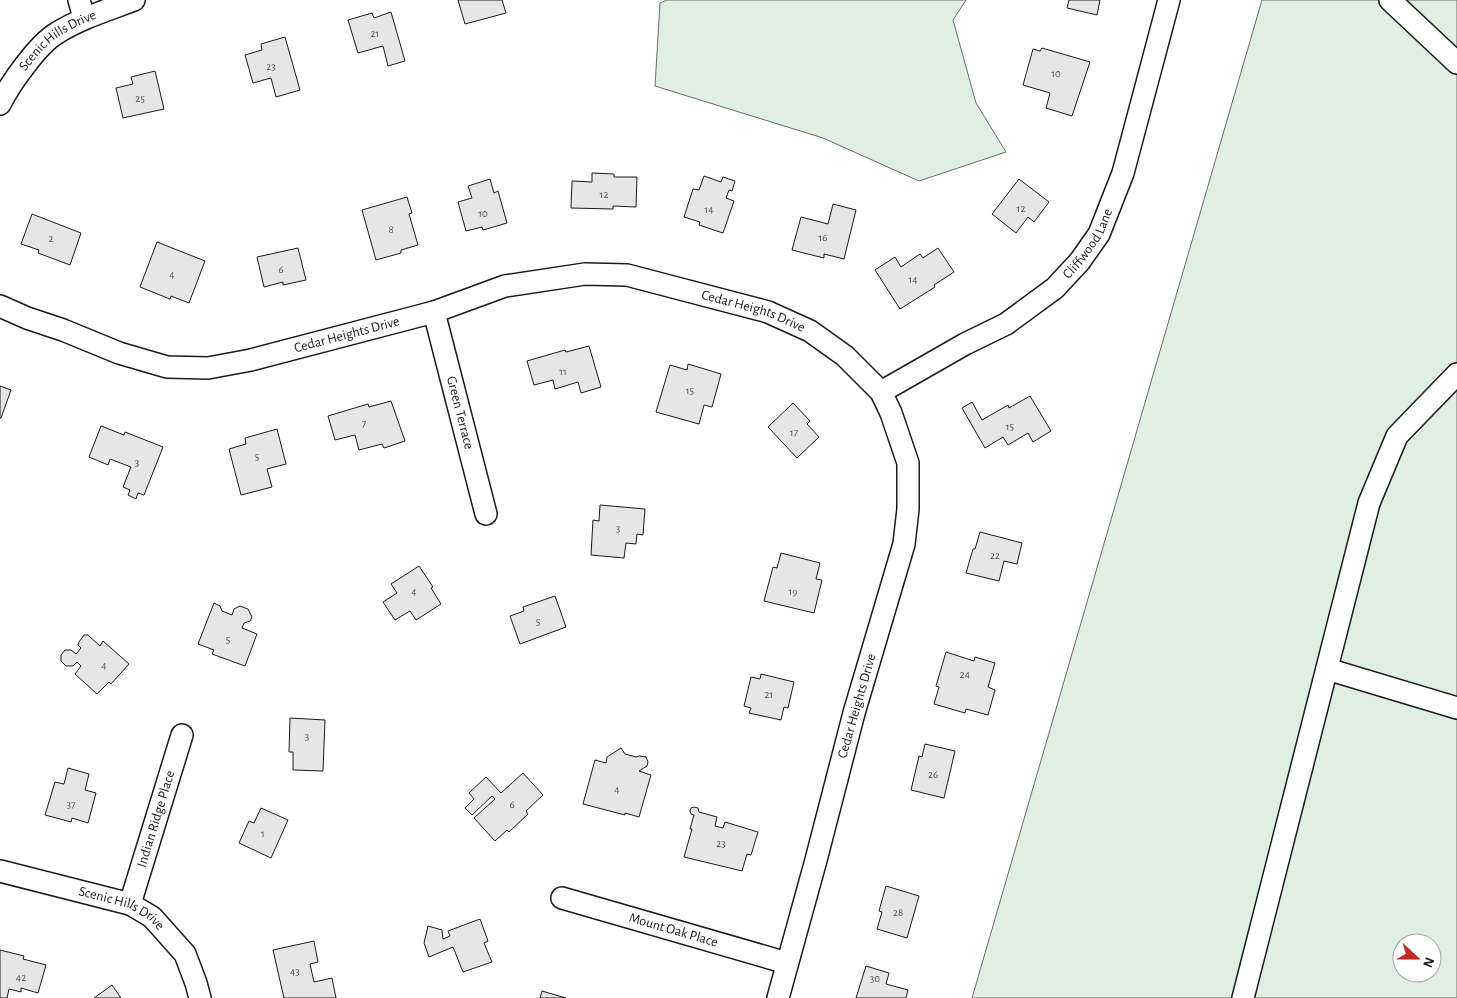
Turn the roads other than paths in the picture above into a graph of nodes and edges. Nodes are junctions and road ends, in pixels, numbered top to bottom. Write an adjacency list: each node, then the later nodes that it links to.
1 (134, 0): 4 (street, Scenic Hills Drive)
2 (1169, 0): 10 (street, Cliffwood Lane)
3 (1390, 0): 5 (street)
4 (82, 9): 6 (street, Scenic Hills Drive)
5 (1457, 63)
6 (0, 104)
7 (0, 306): 8 (street, Cedar Heights Drive)
8 (434, 312): 10 (street, Cedar Heights Drive); 11 (street, Green Terrace)
9 (1457, 374): 12 (street)
10 (881, 392): 18 (street, Cedar Heights Drive)
11 (486, 514)
12 (1327, 669): 13 (street); 21 (street)
13 (1457, 708)
14 (182, 735): 17 (street, Indian Ridge Place)
15 (0, 871): 17 (street, Scenic Hills Drive)
16 (562, 898): 18 (street, Mount Oak Place)
17 (130, 904): 19 (street, Scenic Hills Drive)
18 (787, 962): 20 (street, Cedar Heights Drive)
19 (200, 998)
20 (778, 998)
21 (1242, 998)

